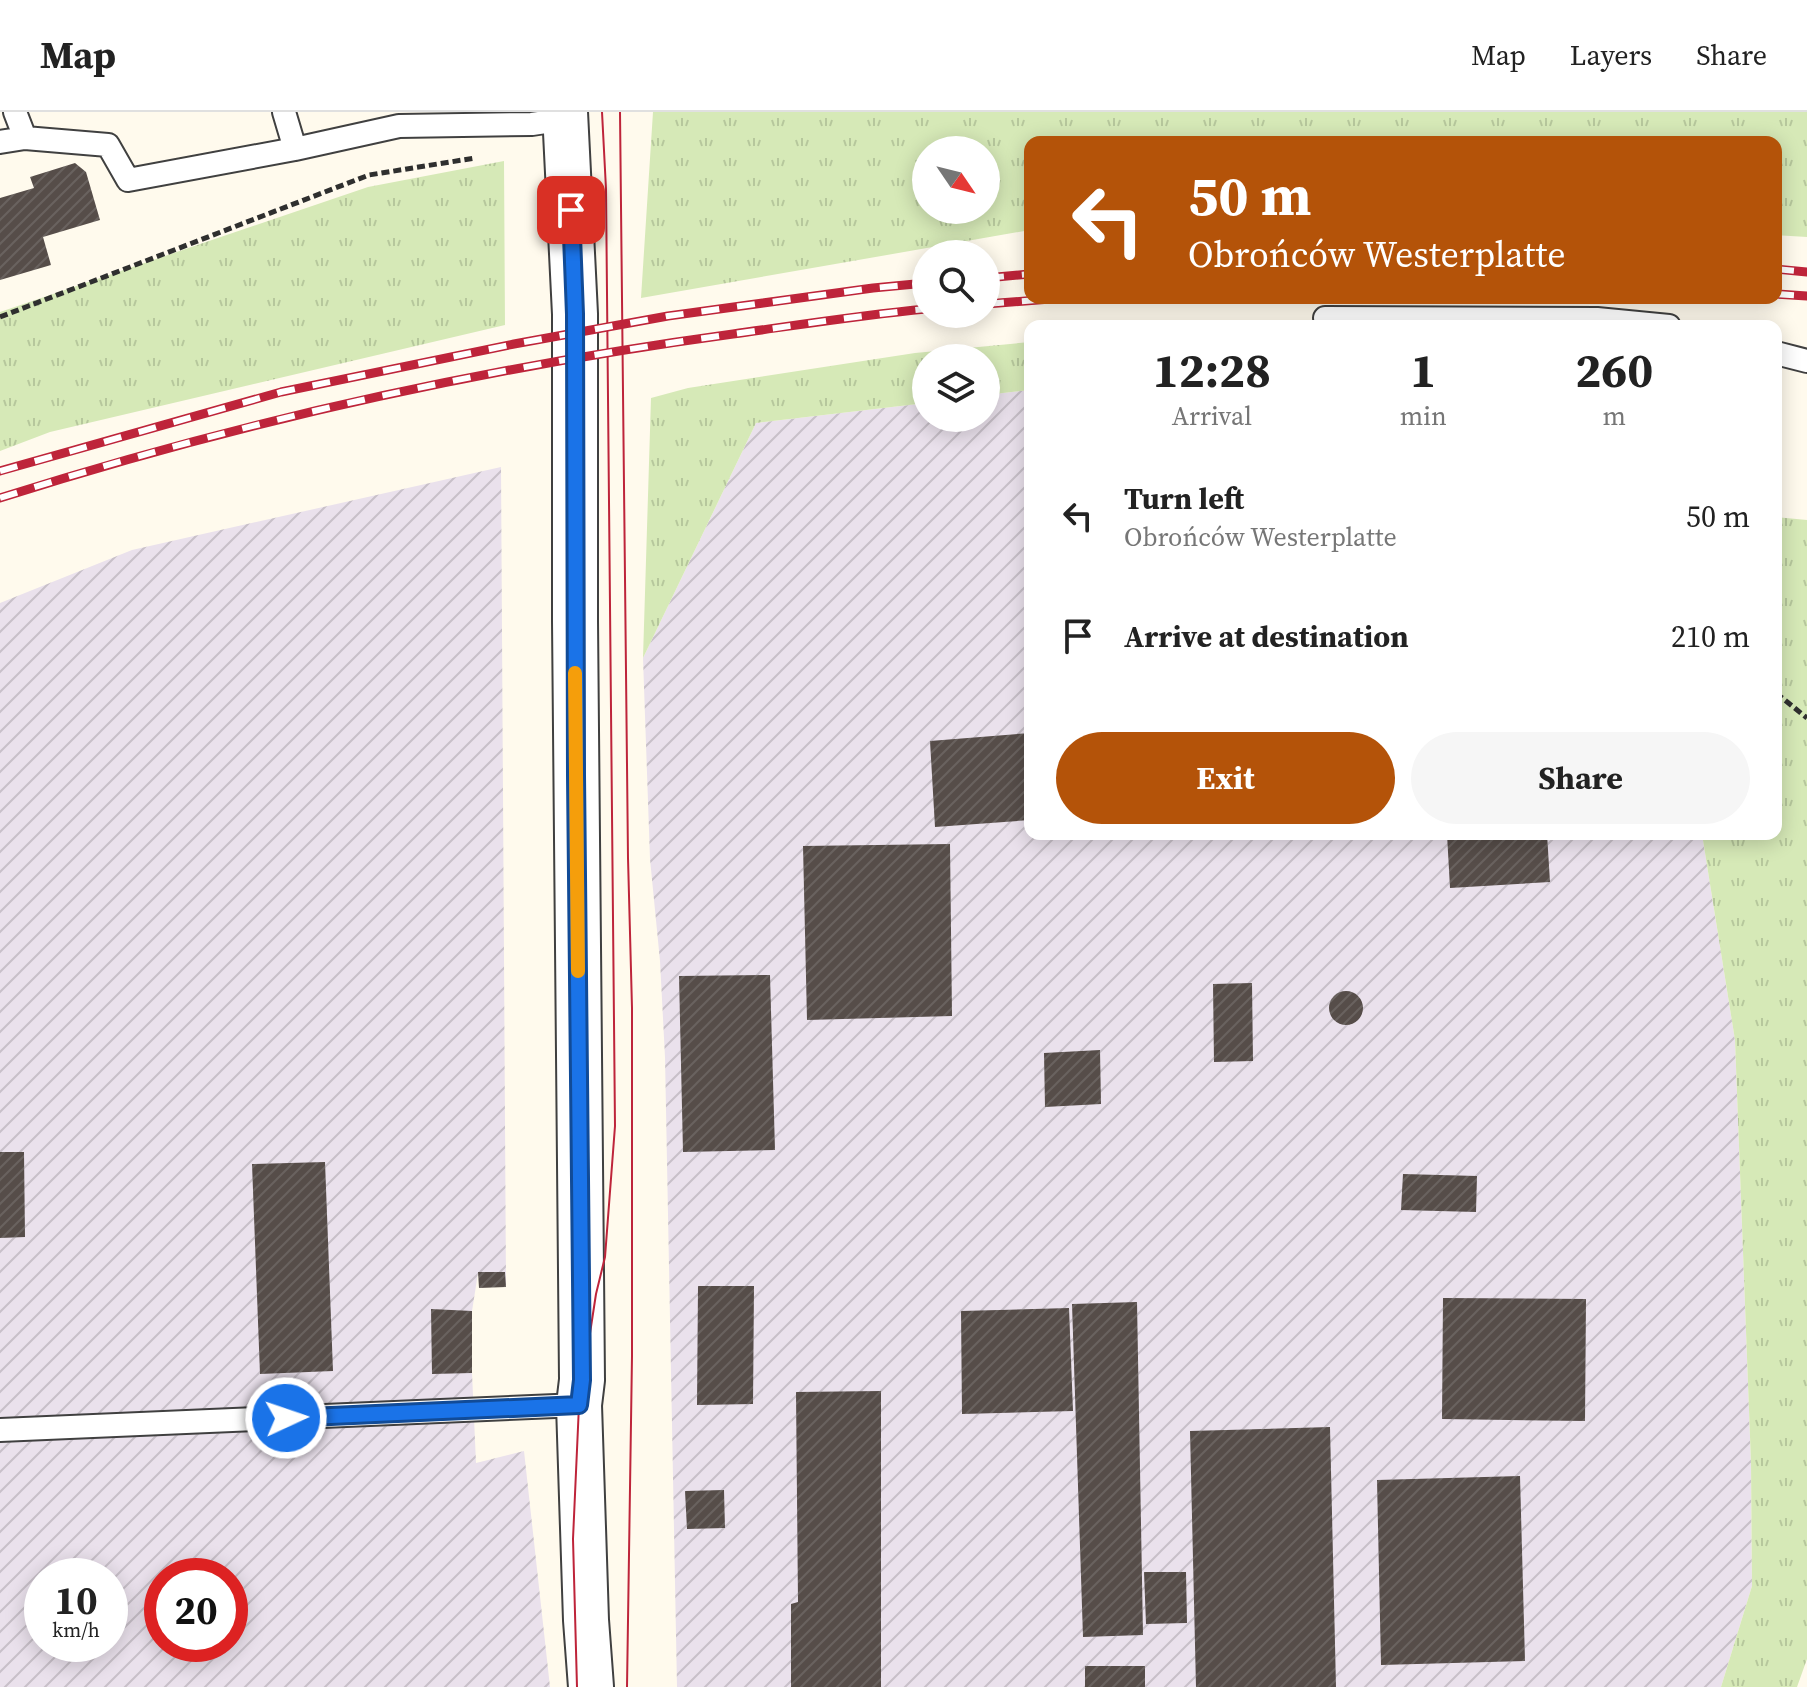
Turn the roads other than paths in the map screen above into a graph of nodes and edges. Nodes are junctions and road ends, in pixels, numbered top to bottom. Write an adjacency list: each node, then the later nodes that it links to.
1 (15, 112): 4 (lane)
2 (284, 112): 6 (lane)
3 (565, 115): 6 (lane); 11 (street)
4 (25, 138): 5 (lane); 6 (lane)
5 (0, 142)
6 (295, 149)
7 (1325, 318): 8 (lane)
8 (1607, 320)
9 (1782, 355): 10 (lane)
10 (1807, 361)
11 (579, 1405): 12 (lane); 13 (street)
12 (0, 1430)
13 (591, 1687)

